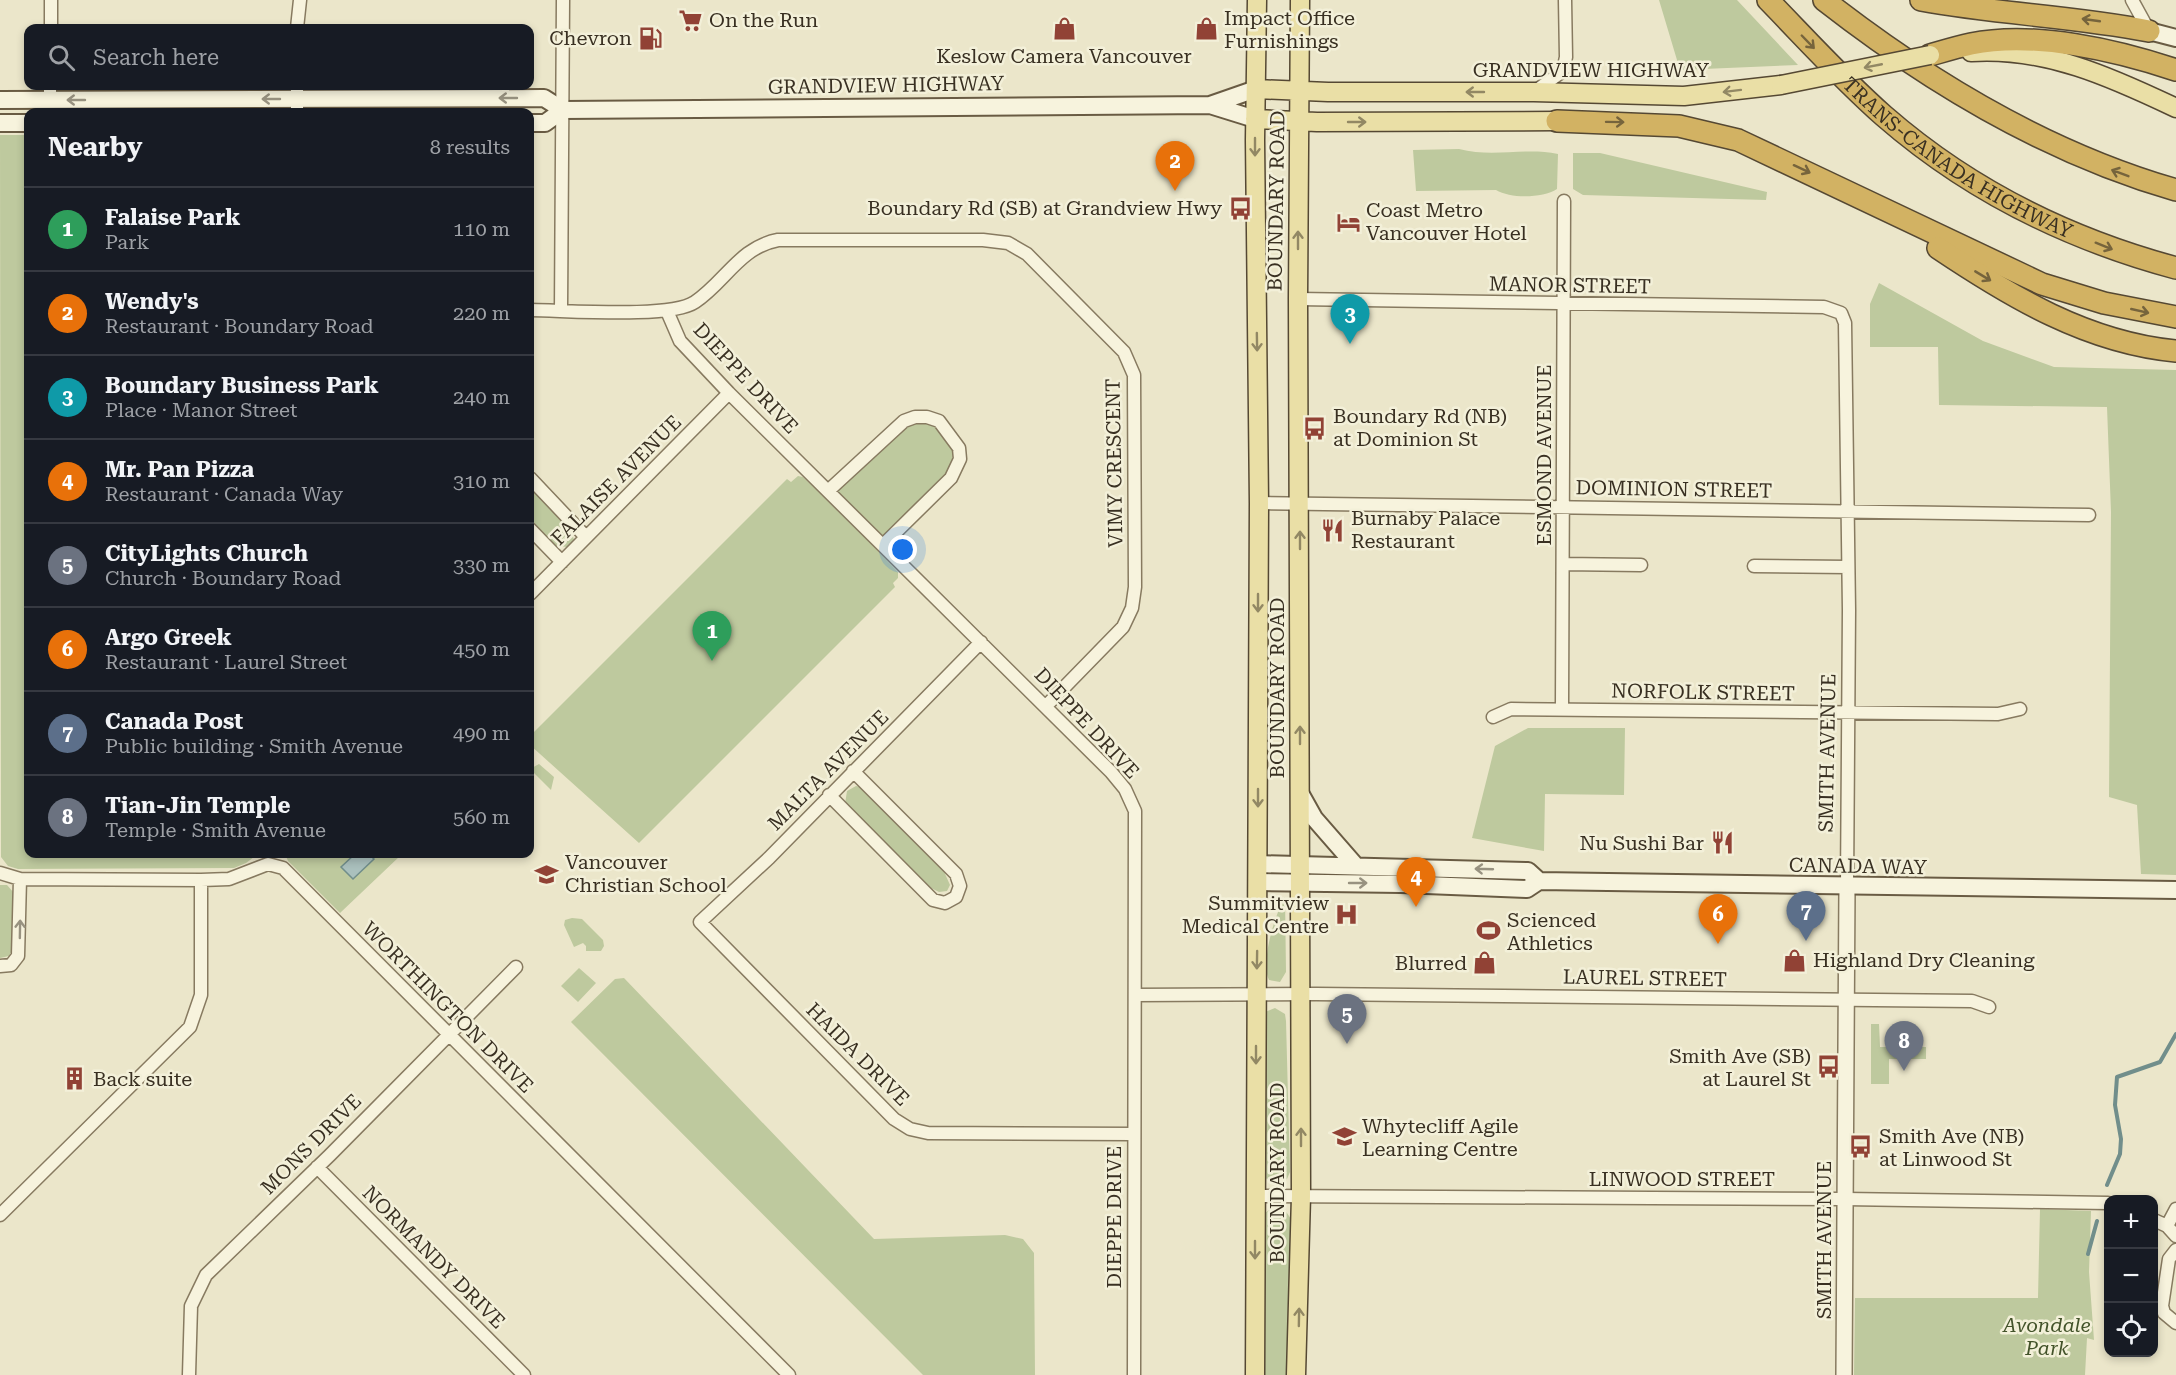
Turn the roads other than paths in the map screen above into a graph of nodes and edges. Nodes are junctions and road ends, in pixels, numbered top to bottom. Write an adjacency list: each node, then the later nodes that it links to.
1 (51, 0): 11 (street)
2 (300, 0): 12 (street)
3 (563, 0): 26 (street)
4 (1257, 0): 18 (main road, BOUNDARY ROAD)
5 (1300, 0): 19 (main road, BOUNDARY ROAD)
6 (1565, 0): 20 (street)
7 (1768, 0): 36 (highway, TRANS-CANADA HIGHWAY, one-way to 36)
8 (1824, 0): 33 (highway, one-way to 8)
9 (1921, 0): 13 (highway, one-way to 9)
10 (2132, 0): 13 (street)
11 (51, 24)
12 (297, 24)
13 (2149, 31): 14 (main road)
14 (2176, 38)
15 (1975, 47): 16 (highway); 17 (highway); 25 (main road)
16 (1930, 55): 20 (main road, GRANDVIEW HIGHWAY, one-way to 20, bridge)
17 (2176, 70)
18 (1256, 88): 19 (main road, GRANDVIEW HIGHWAY); 24 (main road, GRANDVIEW HIGHWAY); 27 (main road, BOUNDARY ROAD)
19 (1300, 91): 20 (main road, GRANDVIEW HIGHWAY, one-way to 19); 28 (main road, BOUNDARY ROAD)
20 (1534, 92)
21 (50, 93): 22 (main road, GRANDVIEW HIGHWAY, one-way to 21); 23 (main road, GRANDVIEW HIGHWAY)
22 (297, 99): 26 (main road, GRANDVIEW HIGHWAY, one-way to 22)
23 (0, 100)
24 (1210, 105): 26 (main road, GRANDVIEW HIGHWAY); 27 (main road, GRANDVIEW HIGHWAY)
25 (2176, 108)
26 (563, 110): 32 (main road, GRANDVIEW HIGHWAY); 40 (street)
27 (1255, 118): 28 (main road, GRANDVIEW HIGHWAY); 48 (main road, BOUNDARY ROAD, one-way to 48)
28 (1299, 121): 29 (main road, GRANDVIEW HIGHWAY, one-way to 29); 37 (main road, BOUNDARY ROAD, one-way to 28)
29 (1557, 122): 35 (highway, one-way to 35)
30 (0, 123): 31 (main road)
31 (24, 123)
32 (534, 123)
33 (2176, 190)
34 (1564, 201): 38 (street, ESMOND AVENUE)
35 (1881, 210): 43 (highway, one-way to 43); 44 (highway, one-way to 44)
36 (2176, 268)
37 (1298, 299): 38 (street, MANOR STREET); 49 (main road, BOUNDARY ROAD)
38 (1563, 304): 42 (street, MANOR STREET); 50 (street, ESMOND AVENUE)
39 (534, 310): 40 (street)
40 (561, 310): 41 (street)
41 (667, 311): 45 (street, DIEPPE DRIVE); 63 (street, VIMY CRESCENT)
42 (1841, 314): 51 (street, SMITH AVENUE)
43 (2176, 317)
44 (2176, 351)
45 (729, 393): 47 (street, DIEPPE DRIVE); 54 (street, FALAISE AVENUE)
46 (534, 482): 54 (street)
47 (828, 491): 55 (street, DIEPPE DRIVE); 55 (street)
48 (1259, 503): 49 (street, DOMINION STREET); 75 (main road, BOUNDARY ROAD, one-way to 75)
49 (1299, 503): 50 (street, DOMINION STREET); 69 (main road, BOUNDARY ROAD, one-way to 49)
50 (1563, 507): 51 (street, DOMINION STREET); 57 (street, ESMOND AVENUE)
51 (1848, 511): 52 (street, DOMINION STREET); 60 (street, SMITH AVENUE)
52 (2089, 514)
53 (534, 533): 56 (street)
54 (586, 537): 56 (street, FALAISE AVENUE)
55 (883, 546): 62 (street, DIEPPE DRIVE)
56 (562, 562): 61 (street, FALAISE AVENUE)
57 (1563, 564): 58 (street); 64 (street, ESMOND AVENUE)
58 (1641, 565)
59 (1754, 566): 60 (street)
60 (1848, 567): 66 (street, SMITH AVENUE)
61 (534, 590)
62 (981, 642): 63 (street, DIEPPE DRIVE); 68 (street, MALTA AVENUE)
63 (1046, 706): 85 (street, DIEPPE DRIVE)
64 (1562, 708): 66 (street, NORFOLK STREET); 67 (street, NORFOLK STREET)
65 (2020, 709): 66 (street, NORFOLK STREET)
66 (1848, 713): 80 (street, SMITH AVENUE)
67 (1493, 717)
68 (853, 771): 70 (street, MALTA AVENUE); 70 (street)
69 (1300, 794): 72 (main road, BOUNDARY ROAD); 73 (main road)
70 (829, 795): 82 (street, MALTA AVENUE)
71 (271, 859): 77 (street, WORTHINGTON DRIVE); 90 (street, WORTHINGTON DRIVE)
72 (1299, 865): 73 (main road, CANADA WAY); 75 (main road, CANADA WAY); 79 (main road, BOUNDARY ROAD)
73 (1355, 865): 78 (main road, CANADA WAY, one-way to 73)
74 (0, 873): 76 (street, WORTHINGTON DRIVE)
75 (1257, 873): 79 (main road, CANADA WAY); 87 (main road, BOUNDARY ROAD, one-way to 87)
76 (21, 879): 77 (street, WORTHINGTON DRIVE); 83 (street, one-way to 76)
77 (201, 880): 98 (street)
78 (1539, 881): 79 (main road, CANADA WAY, one-way to 78); 80 (main road, CANADA WAY)
79 (1300, 883): 86 (main road, BOUNDARY ROAD)
80 (1846, 886): 81 (main road, CANADA WAY); 88 (street, SMITH AVENUE)
81 (2176, 890)
82 (700, 922): 91 (street, HAIDA DRIVE)
83 (0, 966)
84 (516, 968): 90 (street, MONS DRIVE)
85 (1135, 995): 87 (street, LAUREL STREET); 91 (street, DIEPPE DRIVE)
86 (1300, 995): 87 (street, LAUREL STREET); 88 (street, LAUREL STREET); 94 (main road, BOUNDARY ROAD, one-way to 86)
87 (1256, 996): 93 (main road, BOUNDARY ROAD, one-way to 93)
88 (1846, 1000): 89 (street, LAUREL STREET); 95 (street, SMITH AVENUE)
89 (1989, 1007)
90 (449, 1035): 92 (street, MONS DRIVE); 106 (street, WORTHINGTON DRIVE)
91 (1133, 1134): 107 (street, DIEPPE DRIVE)
92 (317, 1167): 104 (street, MONS DRIVE); 105 (street, NORMANDY DRIVE)
93 (1255, 1196): 94 (street, LINWOOD STREET); 108 (main road, BOUNDARY ROAD, one-way to 108)
94 (1301, 1196): 95 (street, LINWOOD STREET); 109 (main road, BOUNDARY ROAD, one-way to 94)
95 (1845, 1199): 96 (street, LINWOOD STREET); 110 (street, SMITH AVENUE)
96 (2104, 1203)
97 (2176, 1209): 100 (street)
98 (0, 1215)
99 (2158, 1222): 100 (street)
100 (2167, 1226): 101 (street)
101 (2176, 1236)
102 (2176, 1250): 103 (street)
103 (2176, 1323)
104 (189, 1375)
105 (524, 1375)
106 (789, 1375)
107 (1134, 1375)
108 (1255, 1375)
109 (1296, 1375)
110 (1844, 1375)

